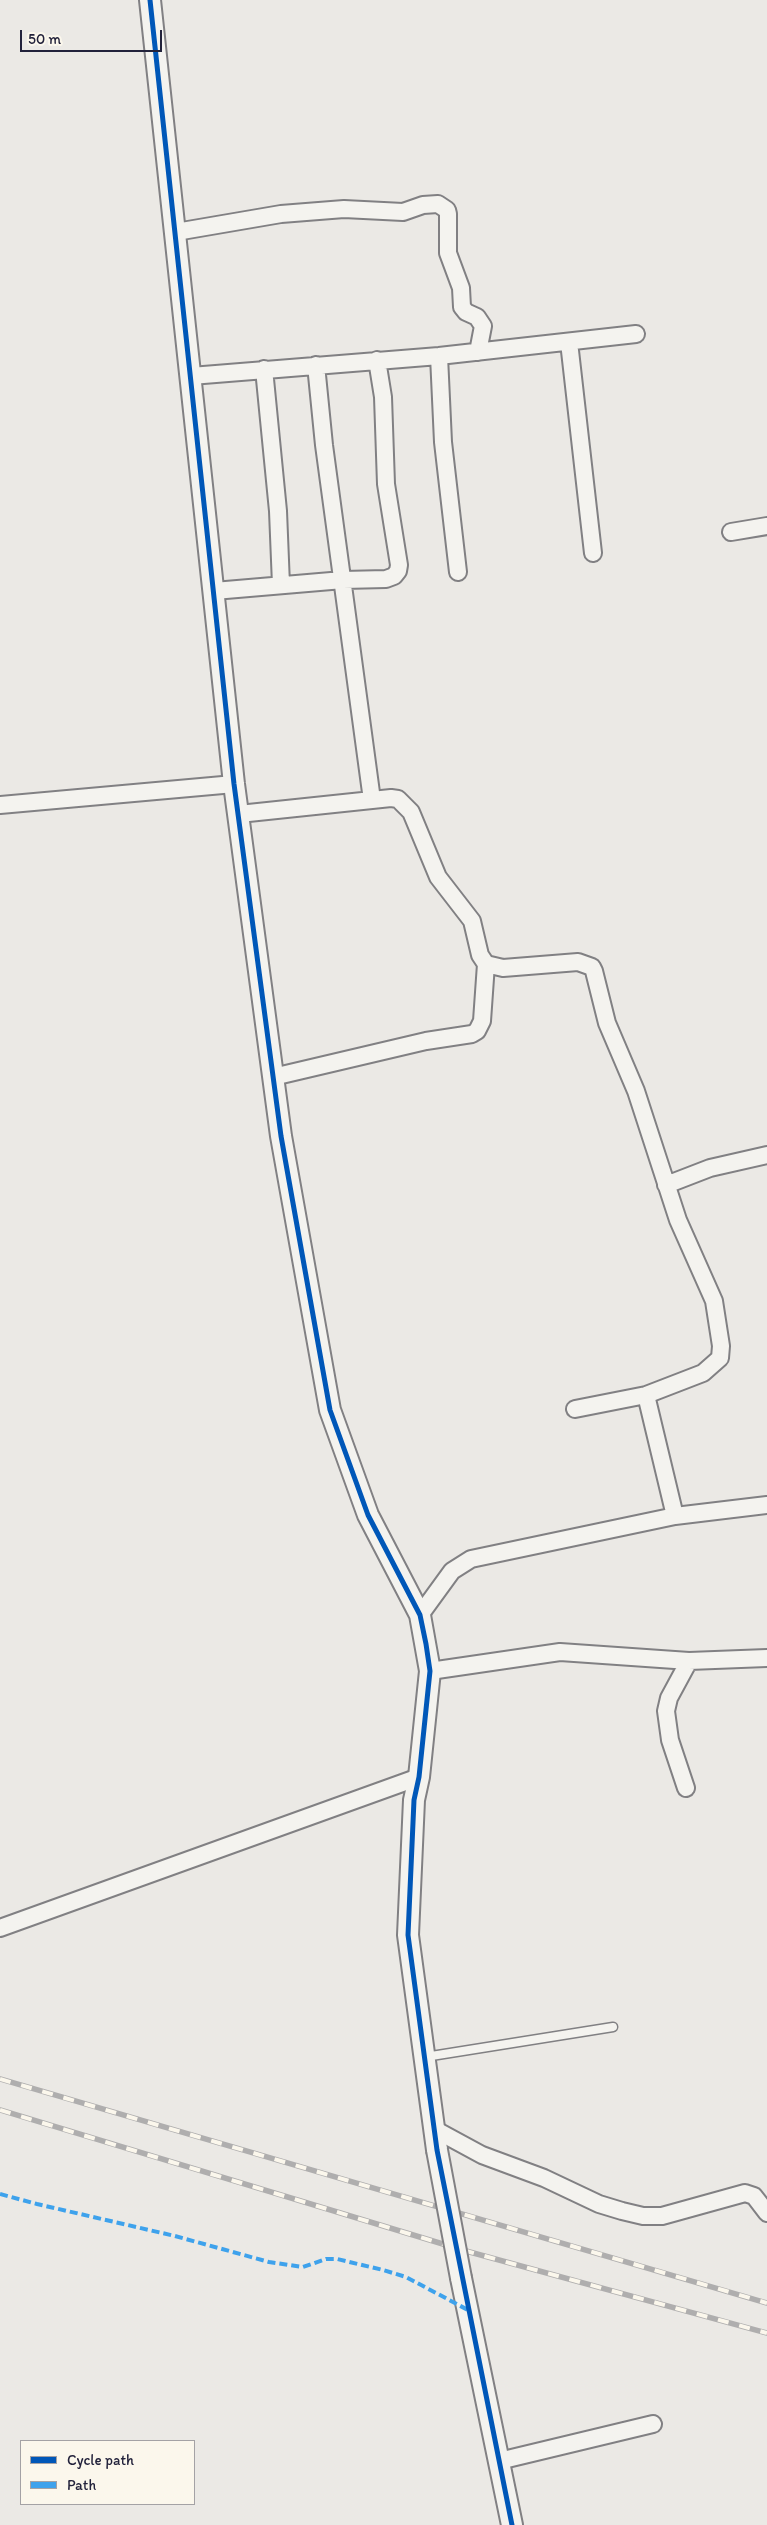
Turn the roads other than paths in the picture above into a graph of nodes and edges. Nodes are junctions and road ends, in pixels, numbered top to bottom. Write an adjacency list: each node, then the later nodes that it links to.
1 (150, 0): 2 (street)
2 (176, 232): 5 (street); 10 (street)
3 (636, 334): 4 (street)
4 (569, 342): 5 (street); 13 (street)
5 (478, 352): 6 (street)
6 (439, 356): 7 (street); 14 (street)
7 (377, 360): 8 (street); 15 (street)
8 (316, 365): 9 (street); 15 (street)
9 (264, 369): 10 (street); 16 (street)
10 (191, 376): 17 (street)
11 (767, 526): 12 (street)
12 (730, 532)
13 (593, 553)
14 (458, 572)
15 (343, 580): 16 (street); 19 (street)
16 (281, 585): 17 (street)
17 (214, 591): 18 (street)
18 (234, 784): 20 (street); 21 (street)
19 (372, 800): 21 (street); 22 (street)
20 (0, 805)
21 (238, 814): 23 (street)
22 (486, 964): 23 (street); 25 (street)
23 (273, 1077): 30 (street)
24 (767, 1154): 25 (street)
25 (666, 1185): 26 (street)
26 (646, 1395): 27 (street); 29 (street)
27 (575, 1409)
28 (767, 1505): 29 (street)
29 (675, 1516): 30 (street)
30 (420, 1615): 33 (street)
31 (767, 1658): 32 (street)
32 (689, 1661): 33 (street); 35 (street)
33 (430, 1671): 34 (street)
34 (419, 1777): 36 (street); 38 (street)
35 (686, 1788)
36 (0, 1928)
37 (613, 2027): 38 (lane)
38 (424, 2058): 39 (street)
39 (434, 2129): 41 (street); 44 (street, bridge)
40 (767, 2188): 41 (street)
41 (750, 2194): 42 (street)
42 (767, 2213)
43 (653, 2424): 44 (street)
44 (499, 2461): 45 (street)
45 (512, 2525)

